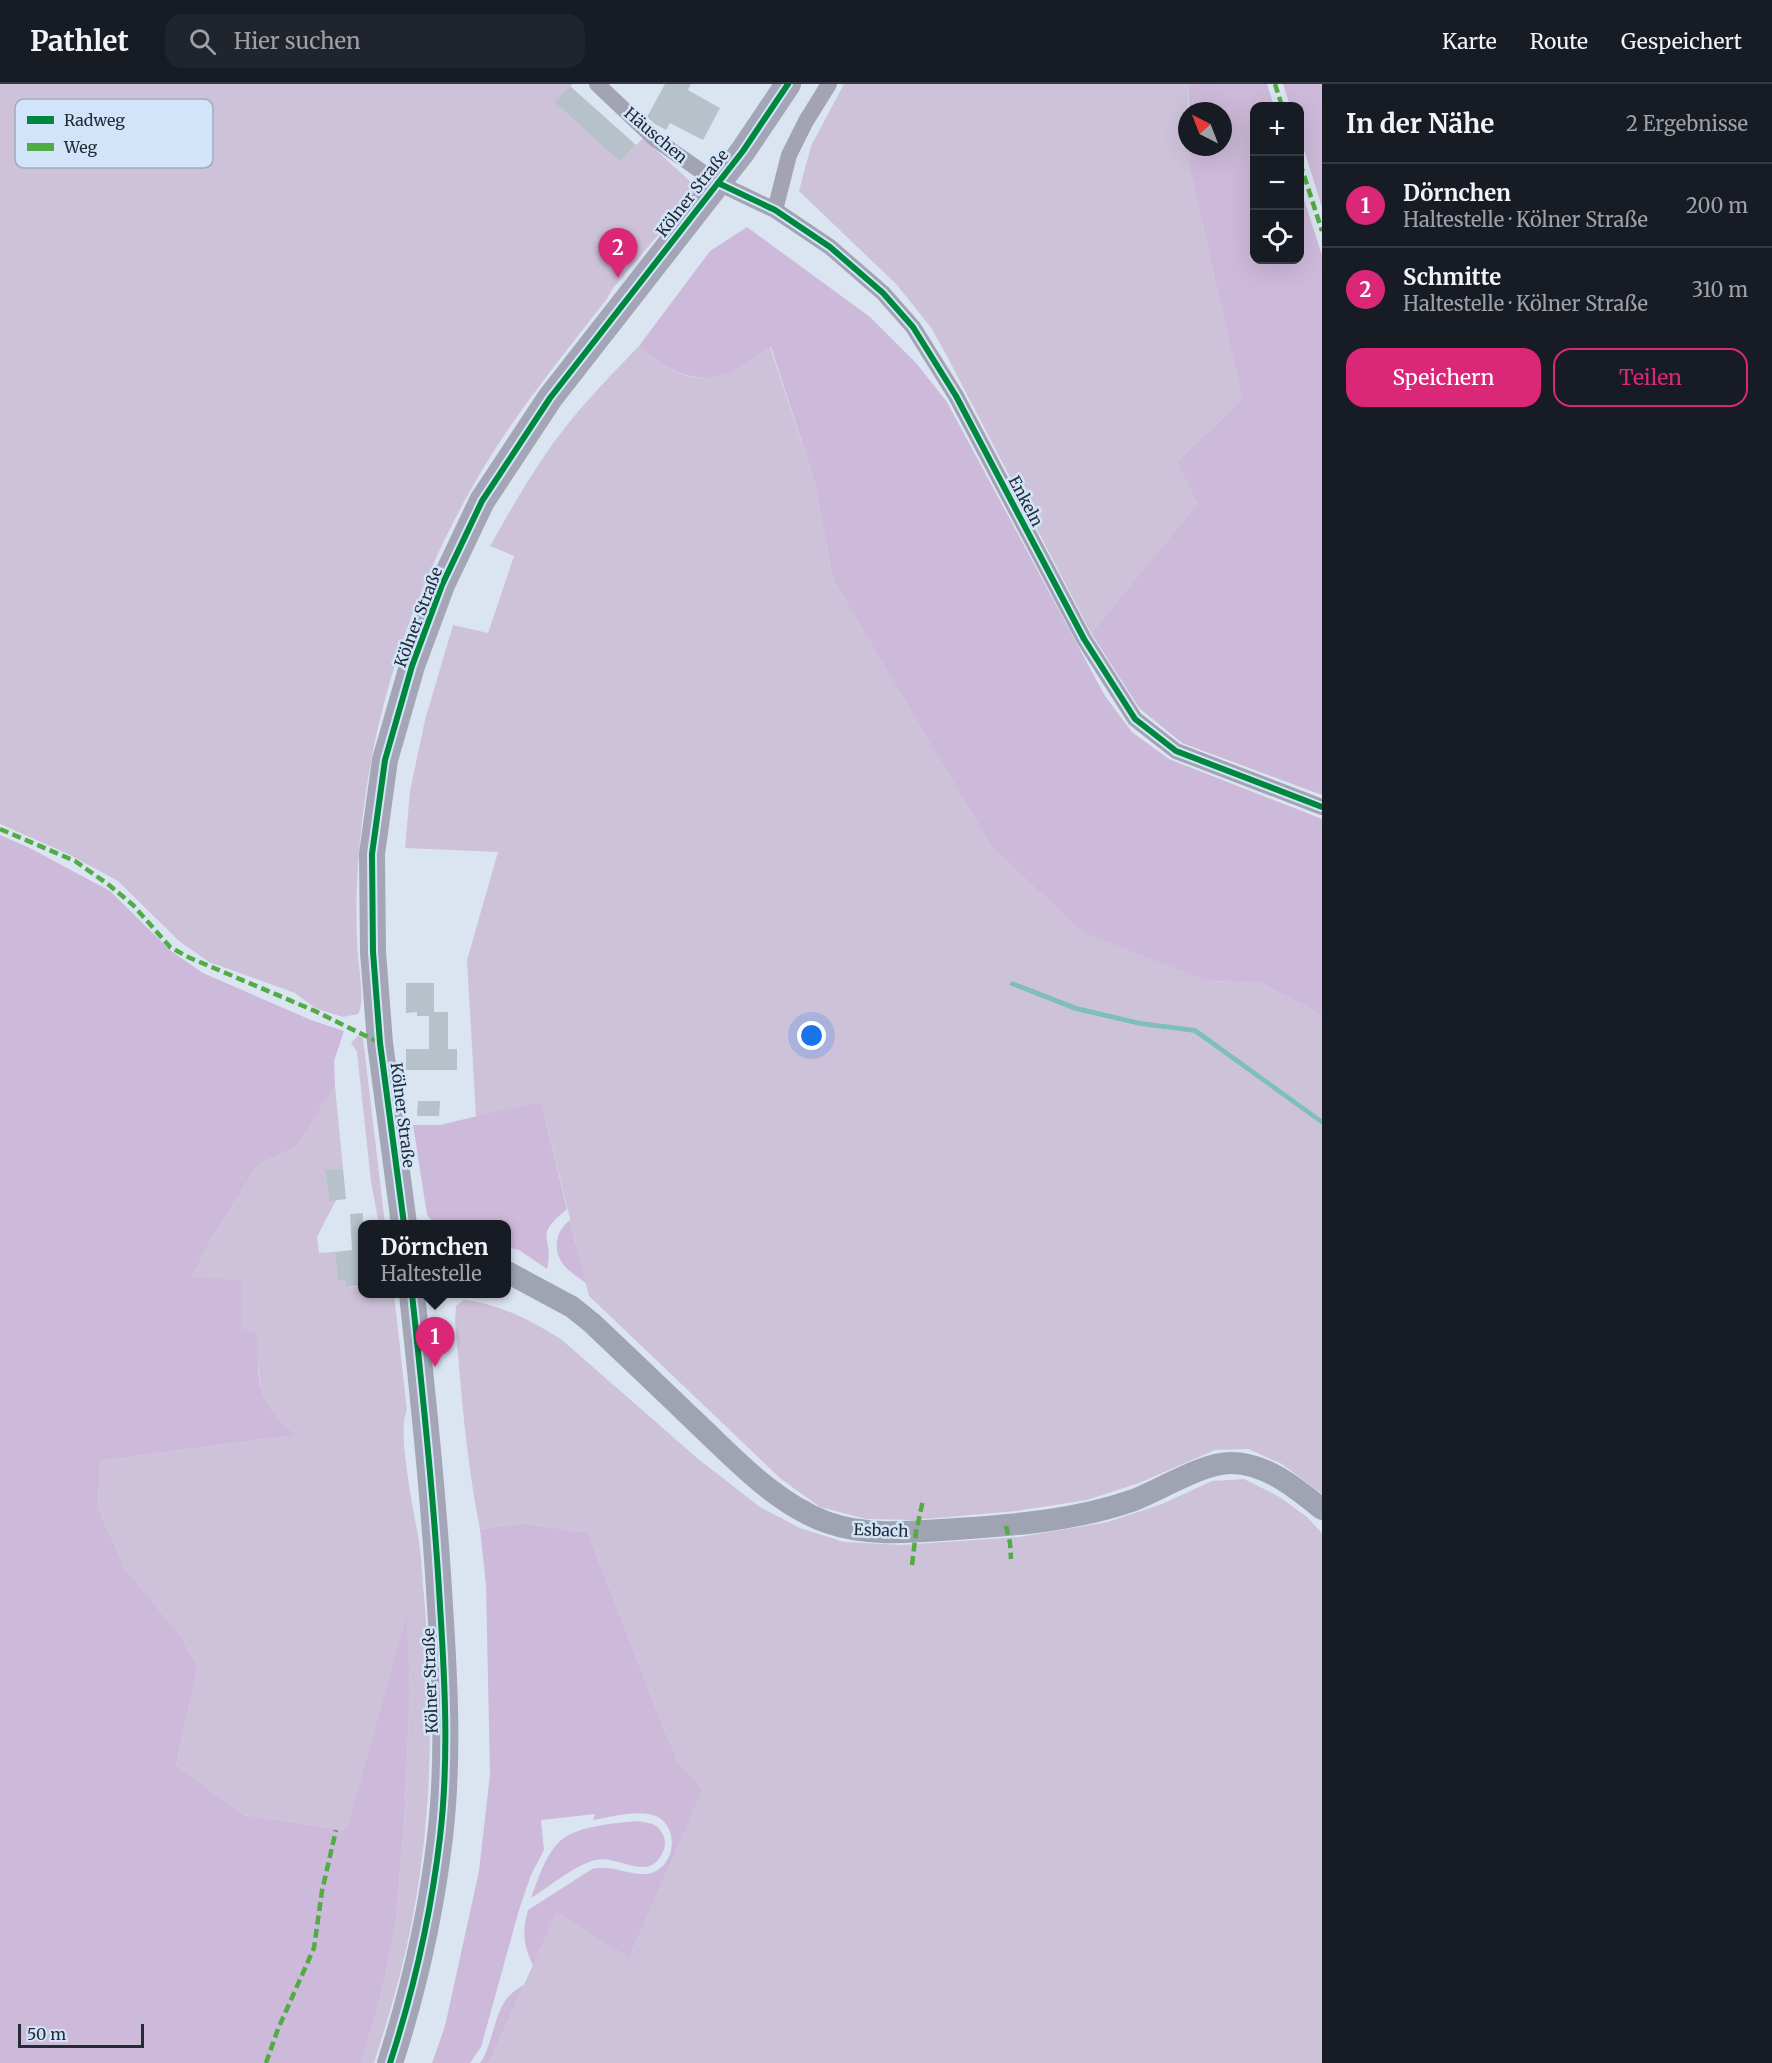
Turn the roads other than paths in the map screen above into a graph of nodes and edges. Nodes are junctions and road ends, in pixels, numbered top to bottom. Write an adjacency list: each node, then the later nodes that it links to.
1 (597, 84): 4 (street, Häuschen)
2 (788, 84): 4 (main road, Kölner Straße)
3 (829, 84): 5 (street)
4 (718, 183): 5 (street, Enkeln); 7 (main road, Kölner Straße)
5 (775, 210): 6 (street, Enkeln)
6 (1322, 807)
7 (403, 1220)
8 (511, 1274): 10 (street, Esbach)
9 (412, 1298): 11 (main road, Kölner Straße)
10 (1322, 1509)
11 (390, 2063)

